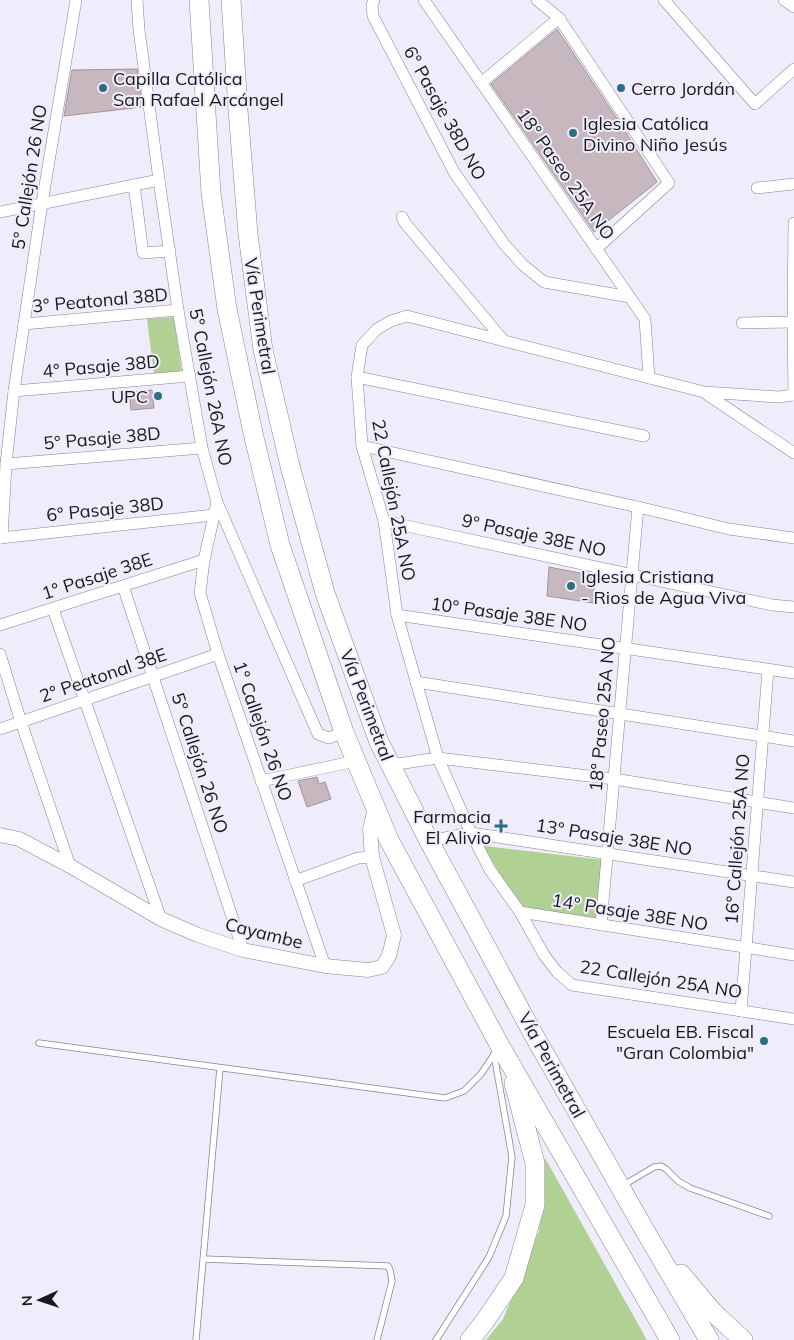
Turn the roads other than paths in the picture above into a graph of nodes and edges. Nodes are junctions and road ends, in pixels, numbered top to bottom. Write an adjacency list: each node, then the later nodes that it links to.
1 (76, 0): 18 (street, 5° Callejón 26 NO)
2 (137, 0): 14 (street, 5° Callejón 26A NO)
3 (199, 0): 66 (highway, Vía Perimetral)
4 (232, 0): 71 (highway, Vía Perimetral)
5 (374, 0): 25 (street, 6° Pasaje 38D NO)
6 (424, 0): 13 (street, 18° Paseo 25A NO)
7 (537, 0): 11 (street)
8 (664, 0): 12 (street)
9 (784, 0): 10 (street)
10 (794, 7)
11 (559, 18): 13 (street); 22 (street)
12 (793, 73)
13 (481, 83): 22 (street, 18° Paseo 25A NO)
14 (159, 180): 16 (street); 23 (street, 5° Callejón 26A NO)
15 (794, 184): 17 (street)
16 (134, 185): 18 (street); 23 (street)
17 (757, 188)
18 (42, 203): 19 (street); 29 (street, 5° Callejón 26 NO)
19 (0, 212)
20 (402, 217): 30 (street)
21 (794, 224): 24 (street, 22 Callejón 25A NO)
22 (596, 249): 25 (street, 18° Paseo 25A NO)
23 (170, 251): 26 (street, 5° Callejón 26A NO)
24 (794, 252): 27 (street, 22 Callejón 25A NO)
25 (630, 297): 33 (street, 18° Paseo 25A NO)
26 (178, 310): 29 (street, 3° Peatonal 38D); 31 (street, 5° Callejón 26A NO)
27 (793, 322): 28 (street); 36 (street, 22 Callejón 25A NO)
28 (742, 323)
29 (24, 324): 34 (street, 5° Callejón 26 NO)
30 (504, 341): 32 (street, 22 Callejón 25A NO); 33 (street, 22 Callejón 25A NO)
31 (190, 376): 34 (street, 4° Pasaje 38D); 39 (street, 5° Callejón 26A NO)
32 (357, 377): 37 (street); 38 (street, 22 Callejón 25A NO)
33 (649, 378): 35 (street, 22 Callejón 25A NO)
34 (14, 391): 41 (street, 5° Callejón 26 NO)
35 (704, 392): 36 (street, 22 Callejón 25A NO); 40 (street)
36 (794, 395)
37 (644, 436)
38 (362, 446): 43 (street); 45 (street, 22 Callejón 25A NO)
39 (202, 448): 41 (street, 5° Pasaje 38D); 42 (street, 5° Callejón 26A NO)
40 (794, 453)
41 (6, 464): 46 (street, 5° Callejón 26 NO)
42 (217, 502): 44 (street, 1° Callejón 26 NO); 66 (street, 5° Callejón 26A NO)
43 (638, 507): 47 (street); 49 (street, 18° Paseo 25A NO)
44 (214, 515): 46 (street, 6° Pasaje 38D); 48 (street, 1° Callejón 26 NO)
45 (384, 521): 49 (street, 9° Pasaje 38E NO); 53 (street, 22 Callejón 25A NO)
46 (1, 538)
47 (794, 538)
48 (204, 560): 50 (street, 1° Pasaje 38E); 57 (street, 1° Callejón 26 NO)
49 (632, 574): 51 (street, 9° Pasaje 38E NO); 55 (street, 18° Paseo 25A NO)
50 (123, 586): 52 (street, 1° Pasaje 38E); 60 (street, 5° Callejón 26 NO)
51 (794, 608)
52 (53, 609): 54 (street, 1° Pasaje 38E); 62 (street)
53 (397, 615): 55 (street, 10° Pasaje 38E NO); 61 (street, 22 Callejón 25A NO)
54 (0, 625)
55 (625, 649): 58 (street, 10° Pasaje 38E NO); 63 (street, 18° Paseo 25A NO)
56 (0, 654): 64 (street)
57 (218, 654): 60 (street, 2° Peatonal 38E); 73 (street, 1° Callejón 26 NO)
58 (768, 670): 59 (street, 10° Pasaje 38E NO); 67 (street, 16° Callejón 25A NO)
59 (794, 673)
60 (153, 676): 62 (street, 2° Peatonal 38E); 90 (street, 5° Callejón 26 NO)
61 (416, 682): 63 (street); 69 (street, 22 Callejón 25A NO)
62 (85, 700): 64 (street, 2° Peatonal 38E); 87 (street)
63 (619, 715): 67 (street); 72 (street, 18° Paseo 25A NO)
64 (21, 722): 65 (street, 2° Peatonal 38E); 82 (street)
65 (0, 729)
66 (344, 732): 70 (highway, Vía Perimetral)
67 (762, 737): 68 (street); 74 (street, 16° Callejón 25A NO)
68 (794, 741)
69 (438, 758): 71 (street); 72 (street); 77 (street, 22 Callejón 25A NO)
70 (356, 761): 73 (street); 76 (highway, Vía Perimetral)
71 (391, 765): 79 (highway, Vía Perimetral)
72 (614, 779): 74 (street); 80 (street, 18° Paseo 25A NO)
73 (261, 781): 84 (street, 1° Callejón 26 NO)
74 (758, 802): 75 (street); 83 (street, 16° Callejón 25A NO)
75 (794, 808)
76 (377, 811): 81 (street, Cayambe); 96 (highway, Vía Perimetral)
77 (471, 833): 79 (street, 13° Pasaje 38E NO); 80 (street, 13° Pasaje 38E NO); 86 (street, 22 Callejón 25A NO)
78 (0, 835): 82 (street, Cayambe)
79 (429, 842): 98 (highway, Vía Perimetral)
80 (607, 854): 83 (street, 13° Pasaje 38E NO); 88 (street, 18° Paseo 25A NO)
81 (372, 857): 84 (street); 92 (street, Cayambe)
82 (70, 866): 87 (street, Cayambe)
83 (752, 876): 85 (street, 13° Pasaje 38E NO); 89 (street, 16° Callejón 25A NO)
84 (295, 880): 92 (street, 1° Callejón 26 NO)
85 (794, 882)
86 (520, 912): 88 (street, 14° Pasaje 38E NO); 93 (street, 22 Callejón 25A NO)
87 (161, 919): 90 (street, Cayambe)
88 (601, 925): 89 (street, 14° Pasaje 38E NO)
89 (746, 948): 91 (street, 14° Pasaje 38E NO); 93 (street, 16° Callejón 25A NO)
90 (243, 950): 92 (street, Cayambe)
91 (794, 955)
92 (324, 966)
93 (741, 1011): 94 (street, 22 Callejón 25A NO)
94 (794, 1019)
95 (39, 1043): 97 (lane)
96 (501, 1053): 97 (lane); 104 (lane); 105 (highway); 106 (highway, Vía Perimetral)
97 (220, 1068): 101 (lane)
98 (620, 1187): 99 (lane); 100 (highway, Vía Perimetral)
99 (769, 1216)
100 (644, 1229): 107 (highway, Vía Perimetral); 108 (highway)
101 (204, 1259): 102 (lane); 103 (lane)
102 (196, 1340)
103 (377, 1340)
104 (436, 1340)
105 (470, 1340)
106 (670, 1340)
107 (709, 1340)
108 (743, 1340)

